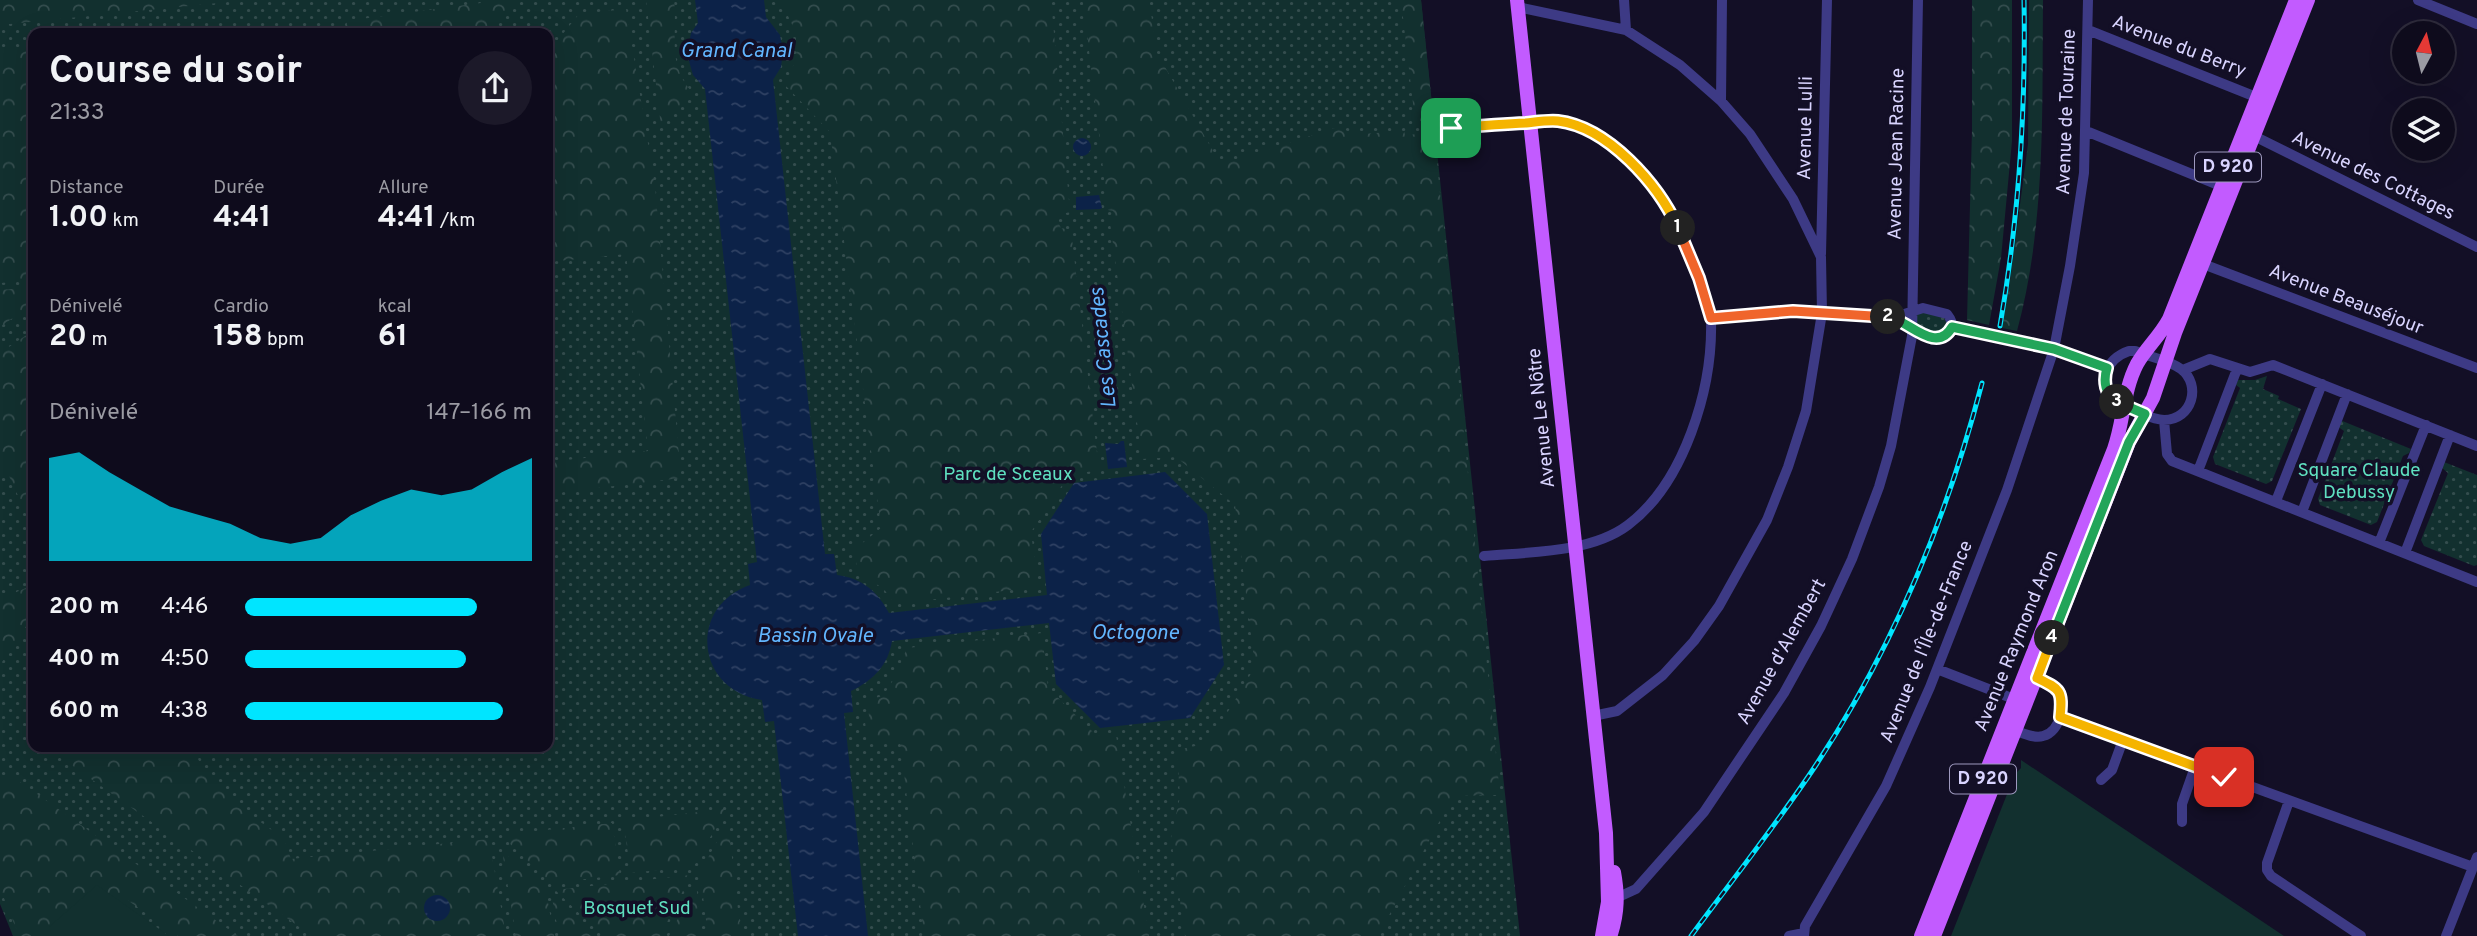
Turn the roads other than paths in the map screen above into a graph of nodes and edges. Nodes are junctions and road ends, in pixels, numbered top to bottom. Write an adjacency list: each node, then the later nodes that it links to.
1 (1624, 0): 11 (street)
2 (1722, 0): 14 (street)
3 (1827, 0): 21 (street, Avenue Lulli)
4 (1918, 0): 23 (street, Avenue Jean Racine)
5 (2088, 0): 12 (street, Avenue de Touraine)
6 (2296, 0): 13 (main road, D 920)
7 (2308, 0): 18 (main road, D 920)
8 (2418, 0): 10 (street)
9 (1518, 4): 11 (street); 15 (main road, Avenue Le Nôtre)
10 (2477, 24)
11 (1626, 30): 14 (street)
12 (2088, 30): 13 (street, Avenue du Berry); 17 (street, Avenue de Touraine)
13 (2256, 97): 19 (main road, D 920)
14 (1721, 101): 21 (street)
15 (1525, 123): 16 (street); 26 (street); 48 (main road, Avenue Le Nôtre)
16 (1451, 128)
17 (2085, 131): 19 (street); 29 (street, Avenue de Touraine)
18 (2254, 136): 20 (street, Avenue des Cottages); 22 (main road, Avenue Raymond Aron / D 920)
19 (2221, 186): 30 (main road, D 920)
20 (2477, 247)
21 (1821, 257): 24 (street, Avenue Lulli)
22 (2203, 264): 31 (main road, Avenue Raymond Aron / D 920); 33 (street, Avenue Beauséjour)
23 (1912, 310): 25 (street); 27 (street); 28 (street)
24 (1822, 313): 25 (street); 26 (street); 55 (street, Avenue Lulli)
25 (1895, 317): 28 (street)
26 (1711, 318): 48 (street)
27 (1952, 327): 28 (street); 29 (street)
28 (1911, 328): 64 (street, Avenue d'Alembert)
29 (2054, 349): 32 (street); 52 (street, Avenue de l'Île-de-France)
30 (2144, 355): 31 (street); 32 (street); 38 (main road, D 920)
31 (2167, 363): 35 (street); 39 (main road, Avenue Raymond Aron / D 920)
32 (2107, 368): 38 (street)
33 (2477, 368)
34 (2237, 369): 35 (street); 36 (street); 44 (street)
35 (2183, 370): 40 (street)
36 (2322, 384): 37 (street); 45 (street)
37 (2347, 394): 41 (street); 46 (street)
38 (2124, 401): 39 (street); 54 (main road, Avenue Raymond Aron / D 920)
39 (2145, 414): 40 (street); 53 (main road, Avenue Raymond Aron / D 920)
40 (2164, 420): 44 (street)
41 (2426, 425): 42 (street); 47 (street)
42 (2450, 435): 43 (street); 49 (street)
43 (2477, 446)
44 (2198, 471): 45 (street)
45 (2276, 501): 46 (street)
46 (2302, 512): 47 (street)
47 (2379, 542): 49 (street)
48 (1575, 546): 50 (street); 55 (main road, Avenue Le Nôtre)
49 (2405, 553): 51 (street)
50 (1484, 556)
51 (2477, 582)
52 (1937, 669): 54 (street); 68 (street, Avenue de l'Île-de-France)
53 (2037, 678): 56 (street); 57 (main road, Avenue Raymond Aron / D 920)
54 (2014, 699): 69 (main road, Avenue Raymond Aron / D 920)
55 (1593, 716): 64 (main road, Avenue Le Nôtre)
56 (2060, 717): 57 (street); 58 (street)
57 (2015, 731): 70 (main road, Avenue Raymond Aron / D 920)
58 (2123, 740): 59 (street); 60 (street)
59 (2195, 767): 61 (street); 62 (street)
60 (2101, 780)
61 (2289, 801): 63 (street); 71 (street)
62 (2182, 822)
63 (2475, 862): 72 (street)
64 (1613, 900): 65 (main road); 66 (main road)
65 (1602, 936)
66 (1611, 936)
67 (1789, 936): 68 (street)
68 (1804, 936)
69 (1921, 936)
70 (1934, 936)
71 (2361, 936)
72 (2446, 936)

